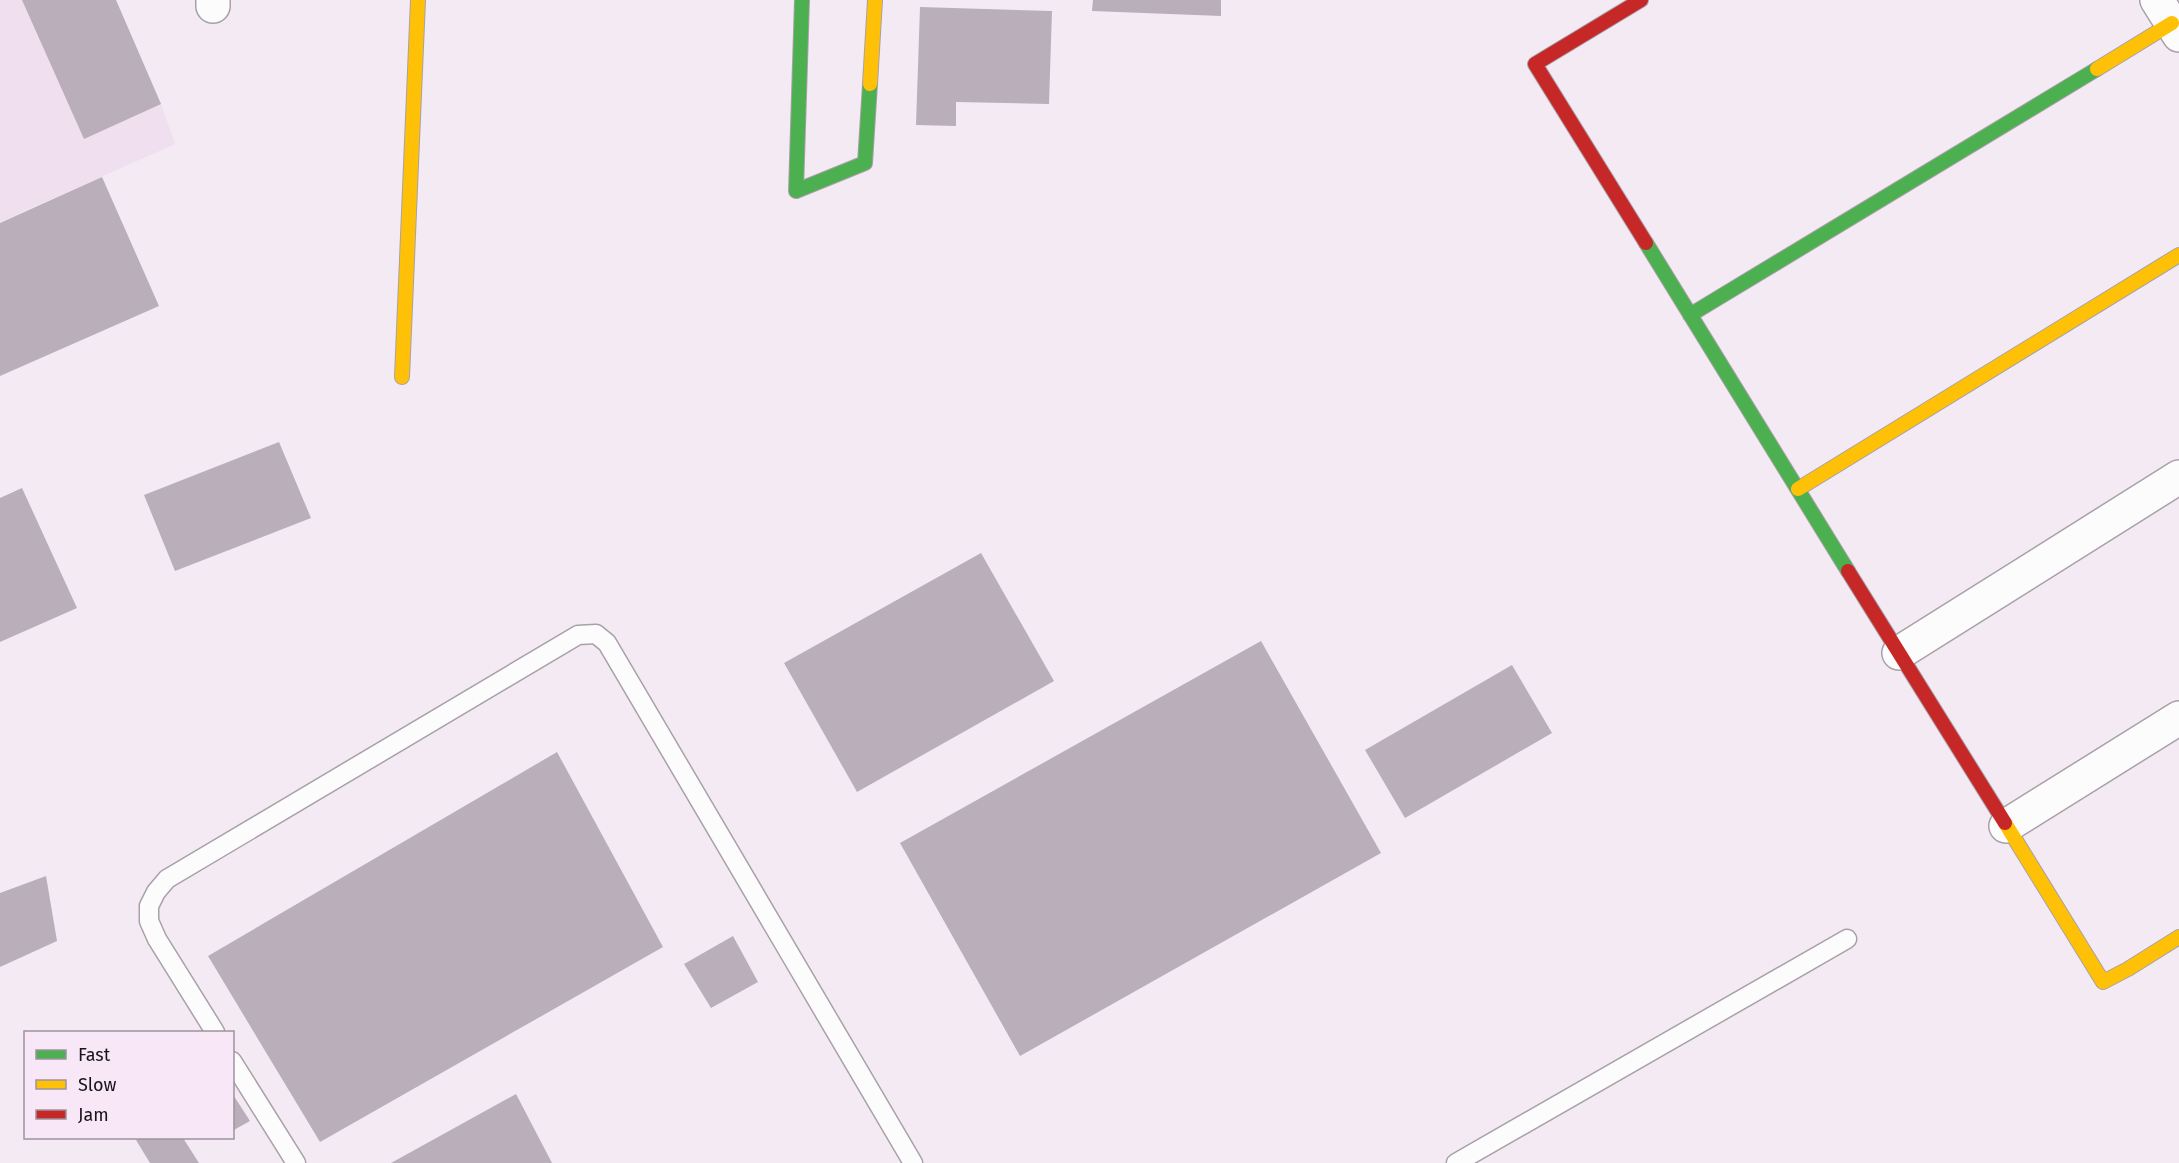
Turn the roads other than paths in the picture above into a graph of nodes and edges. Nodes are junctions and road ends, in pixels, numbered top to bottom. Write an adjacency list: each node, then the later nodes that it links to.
1 (418, 0): 8 (street)
2 (802, 0): 3 (street)
3 (875, 0)
4 (1641, 0): 7 (street)
5 (2169, 19): 7 (street)
6 (2179, 255): 10 (street)
7 (1690, 315): 10 (street)
8 (402, 377)
9 (2179, 477): 11 (street)
10 (1798, 489): 11 (street)
11 (1899, 653): 13 (street)
12 (2179, 718): 13 (street)
13 (2006, 826): 14 (street)
14 (2179, 937)
15 (1847, 939): 20 (lane)
16 (214, 1031): 19 (lane)
17 (234, 1064): 18 (lane)
18 (296, 1163)
19 (913, 1163)
20 (1456, 1163)

